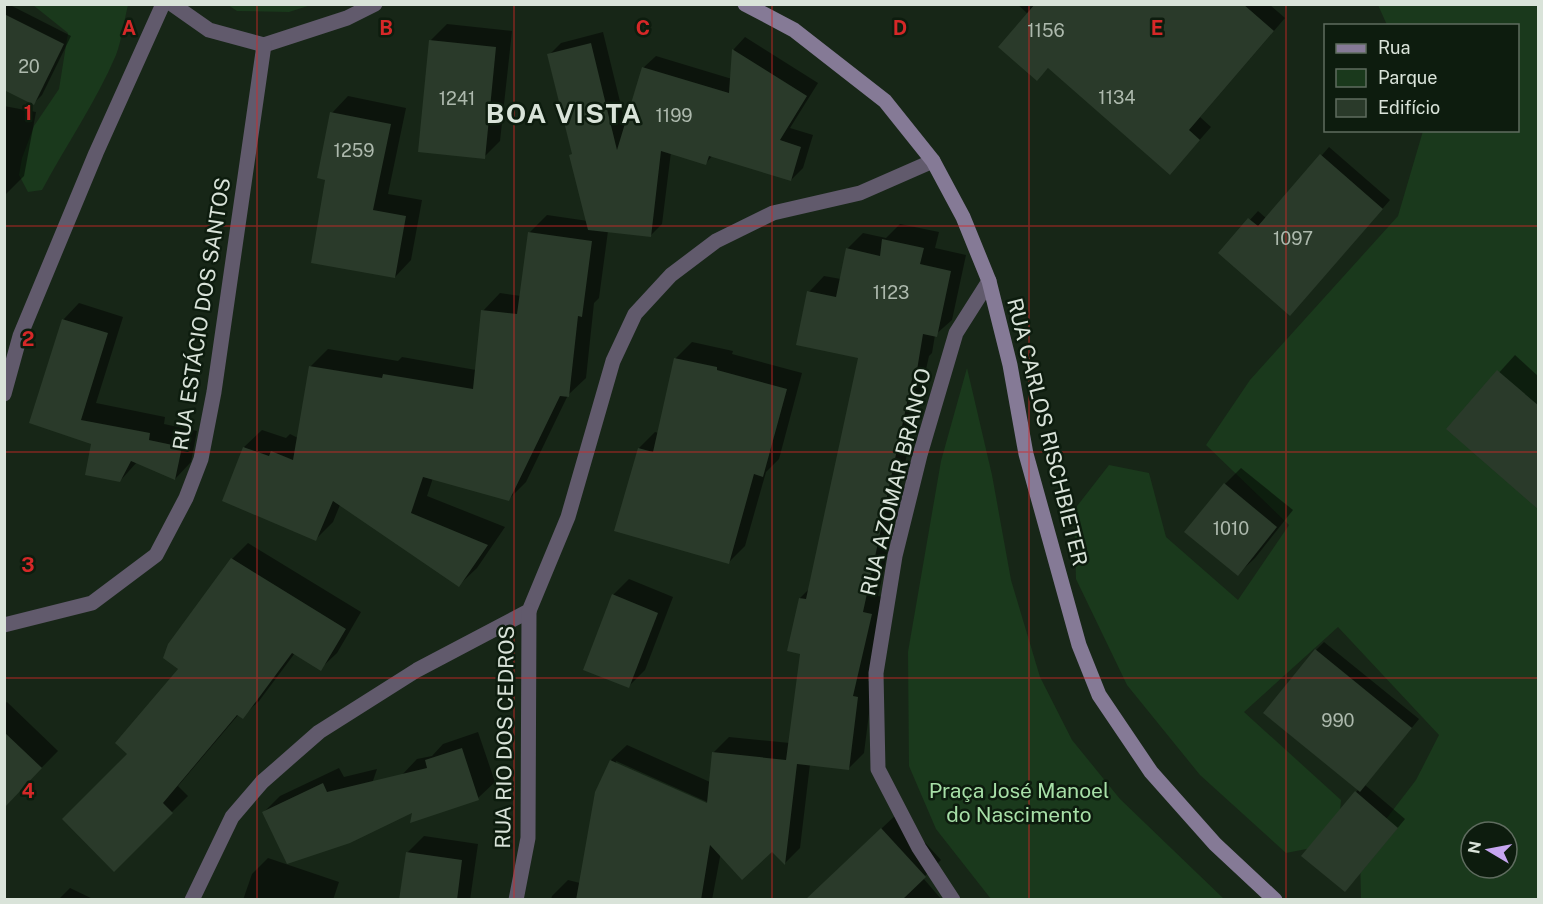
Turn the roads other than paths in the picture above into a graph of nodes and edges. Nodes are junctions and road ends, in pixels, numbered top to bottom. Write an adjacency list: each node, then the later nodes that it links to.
1 (163, 4): 8 (street)
2 (172, 4): 5 (street)
3 (375, 4): 5 (street)
4 (745, 4): 6 (street, RUA CARLOS RISCHBIETER)
5 (264, 45): 10 (street, RUA ESTÁCIO DOS SANTOS)
6 (933, 161): 7 (street, RUA CARLOS RISCHBIETER); 9 (street)
7 (989, 281): 13 (street, RUA AZOMAR BRANCO); 14 (street, RUA CARLOS RISCHBIETER)
8 (4, 394)
9 (529, 611): 11 (street); 12 (street, RUA RIO DOS CEDROS)
10 (4, 625)
11 (192, 900)
12 (516, 900)
13 (952, 900)
14 (1275, 900)

